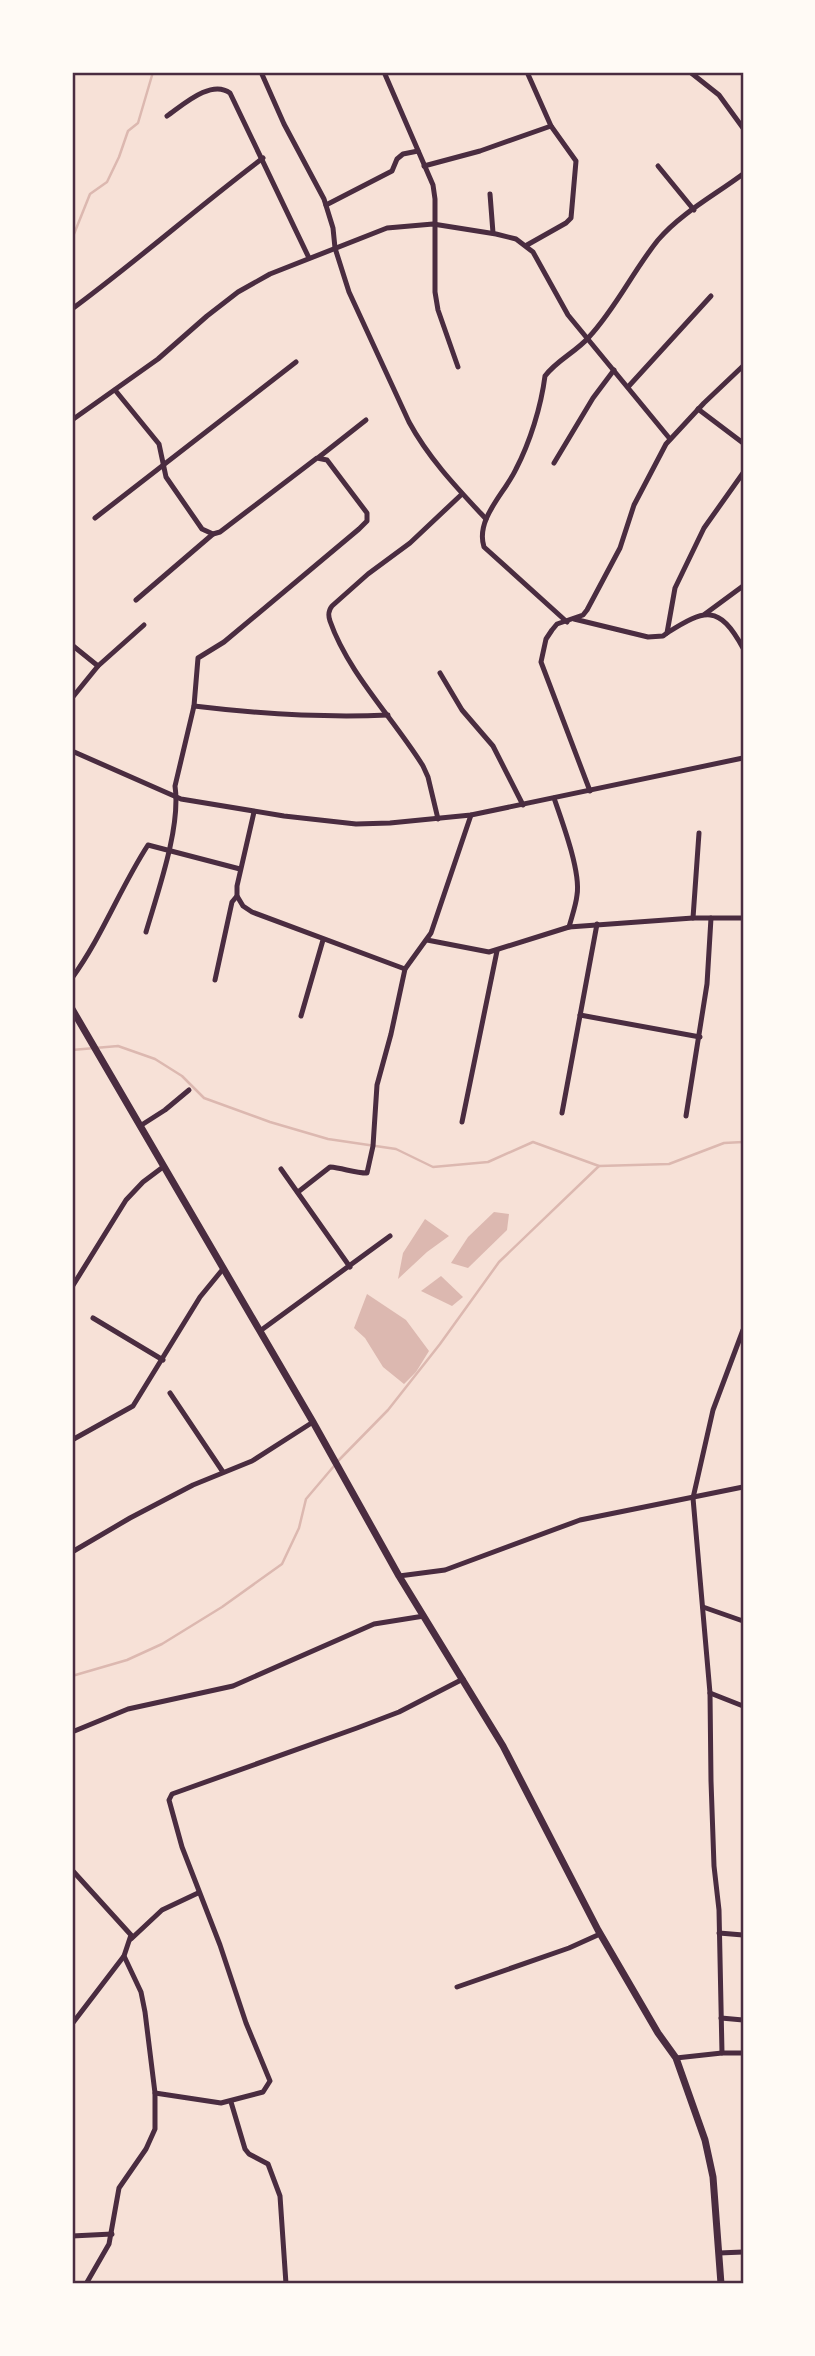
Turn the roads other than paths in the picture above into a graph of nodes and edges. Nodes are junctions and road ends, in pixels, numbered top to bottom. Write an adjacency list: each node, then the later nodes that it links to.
1 (261, 72): 14 (street)
2 (384, 72): 8 (street)
3 (527, 72): 6 (street)
4 (690, 72): 7 (street)
5 (167, 116): 9 (street)
6 (551, 127): 10 (street); 18 (street)
7 (743, 128)
8 (418, 151): 10 (street); 14 (street)
9 (263, 158): 20 (street); 22 (street)
10 (424, 166): 16 (street)
11 (658, 166): 15 (street)
12 (743, 174): 15 (street)
13 (490, 194): 17 (street)
14 (326, 205): 19 (street)
15 (694, 210): 23 (street)
16 (435, 224): 17 (street); 19 (street); 26 (street)
17 (493, 233): 18 (street)
18 (527, 245): 23 (street)
19 (335, 248): 20 (street); 39 (street)
20 (309, 258): 29 (street)
21 (711, 296): 28 (street)
22 (72, 309)
23 (589, 337): 27 (street); 41 (street)
24 (296, 362): 36 (street)
25 (743, 366): 30 (street)
26 (458, 367)
27 (614, 370): 28 (street); 37 (street)
28 (628, 387): 33 (street)
29 (115, 390): 31 (street); 36 (street)
30 (698, 409): 33 (street); 34 (street)
31 (72, 420)
32 (366, 420): 35 (street)
33 (670, 439): 46 (street)
34 (743, 443)
35 (317, 458): 42 (street); 55 (street)
36 (163, 463): 40 (street); 42 (street)
37 (554, 463)
38 (743, 473): 49 (street)
39 (463, 494): 41 (street); 56 (street)
40 (96, 518)
41 (486, 519): 47 (street)
42 (213, 534): 44 (street)
43 (743, 586): 45 (street)
44 (136, 600)
45 (705, 614): 49 (street); 51 (street)
46 (574, 619): 47 (street); 49 (street)
47 (567, 622): 59 (street)
48 (144, 625): 52 (street)
49 (667, 633)
50 (72, 645): 52 (street)
51 (743, 648)
52 (98, 666): 54 (street)
53 (440, 673): 62 (street)
54 (72, 698)
55 (194, 706): 56 (street); 60 (street)
56 (388, 715): 65 (street)
57 (72, 751): 60 (street)
58 (743, 758): 59 (street)
59 (590, 791): 61 (street)
60 (177, 798): 63 (street); 67 (street)
61 (554, 798): 62 (street); 74 (street)
62 (523, 805): 64 (street)
63 (254, 812): 65 (street); 68 (street)
64 (471, 815): 65 (street); 77 (street)
65 (438, 818)
66 (699, 833): 70 (street)
67 (169, 849): 68 (street); 75 (street); 80 (street)
68 (240, 869): 69 (street)
69 (237, 896): 76 (street); 81 (street)
70 (693, 918): 71 (street); 73 (street)
71 (711, 918): 72 (street); 85 (street)
72 (743, 918)
73 (597, 924): 74 (street); 83 (street)
74 (569, 927): 78 (street)
75 (146, 932)
76 (323, 940): 79 (street); 84 (street)
77 (427, 940): 78 (street); 79 (street)
78 (497, 951): 89 (street)
79 (405, 969): 93 (street)
80 (72, 978)
81 (215, 980)
82 (72, 1009): 90 (main road)
83 (580, 1015): 85 (street); 87 (street)
84 (301, 1016)
85 (699, 1037): 88 (street)
86 (189, 1090): 90 (street)
87 (562, 1112)
88 (686, 1116)
89 (462, 1122)
90 (140, 1126): 91 (main road)
91 (163, 1167): 96 (main road); 97 (street)
92 (281, 1169): 93 (street)
93 (298, 1192): 95 (street)
94 (390, 1236): 95 (street)
95 (350, 1266): 100 (street)
96 (223, 1269): 100 (main road); 101 (street)
97 (72, 1287)
98 (93, 1318): 101 (street)
99 (743, 1330): 107 (street)
100 (260, 1331): 103 (main road)
101 (163, 1360): 104 (street)
102 (170, 1392): 105 (street)
103 (313, 1422): 105 (street); 109 (main road)
104 (72, 1440)
105 (223, 1472): 108 (street)
106 (743, 1487): 107 (street)
107 (693, 1499): 109 (street); 110 (street)
108 (72, 1552)
109 (398, 1576): 111 (main road)
110 (703, 1607): 112 (street); 114 (street)
111 (424, 1616): 113 (main road); 116 (street)
112 (743, 1621)
113 (463, 1679): 118 (street); 120 (main road)
114 (710, 1693): 115 (street); 119 (street)
115 (743, 1706)
116 (72, 1732)
117 (72, 1870): 122 (street)
118 (198, 1893): 122 (street); 132 (street)
119 (719, 1933): 121 (street); 125 (street)
120 (600, 1934): 124 (street); 130 (main road)
121 (743, 1935)
122 (131, 1939): 123 (street)
123 (124, 1956): 127 (street); 131 (street)
124 (457, 1987)
125 (721, 2018): 126 (street); 128 (street)
126 (743, 2020)
127 (72, 2024)
128 (722, 2053): 129 (street); 130 (street)
129 (743, 2053)
130 (676, 2058): 136 (main road)
131 (155, 2093): 132 (street); 133 (street)
132 (232, 2102): 138 (street)
133 (112, 2234): 134 (street); 137 (street)
134 (72, 2236)
135 (743, 2252): 136 (street)
136 (719, 2253): 139 (main road)
137 (86, 2284)
138 (286, 2284)
139 (721, 2284)

